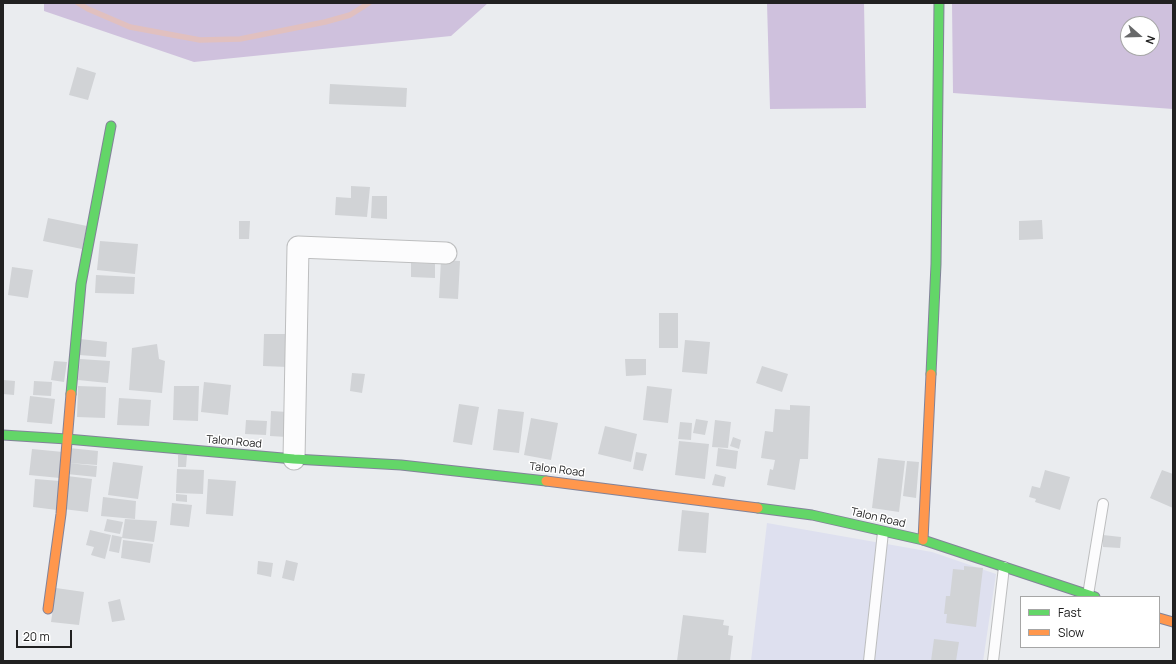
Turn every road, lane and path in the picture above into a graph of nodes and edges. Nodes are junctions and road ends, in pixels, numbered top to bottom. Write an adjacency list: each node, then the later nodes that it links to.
1 (939, 3): 9 (street)
2 (111, 126): 5 (street)
3 (446, 253): 6 (street)
4 (3, 435): 5 (street, Talon Road)
5 (67, 439): 6 (street, Talon Road); 12 (street)
6 (294, 459): 8 (street, Talon Road)
7 (1103, 504): 11 (lane)
8 (883, 532): 9 (street, Talon Road); 15 (lane)
9 (923, 540): 10 (street, Talon Road)
10 (1004, 567): 11 (street, Talon Road); 16 (lane)
11 (1092, 596)
12 (48, 609)
13 (1160, 618): 14 (street)
14 (1173, 622)
15 (869, 661)
16 (993, 661)

